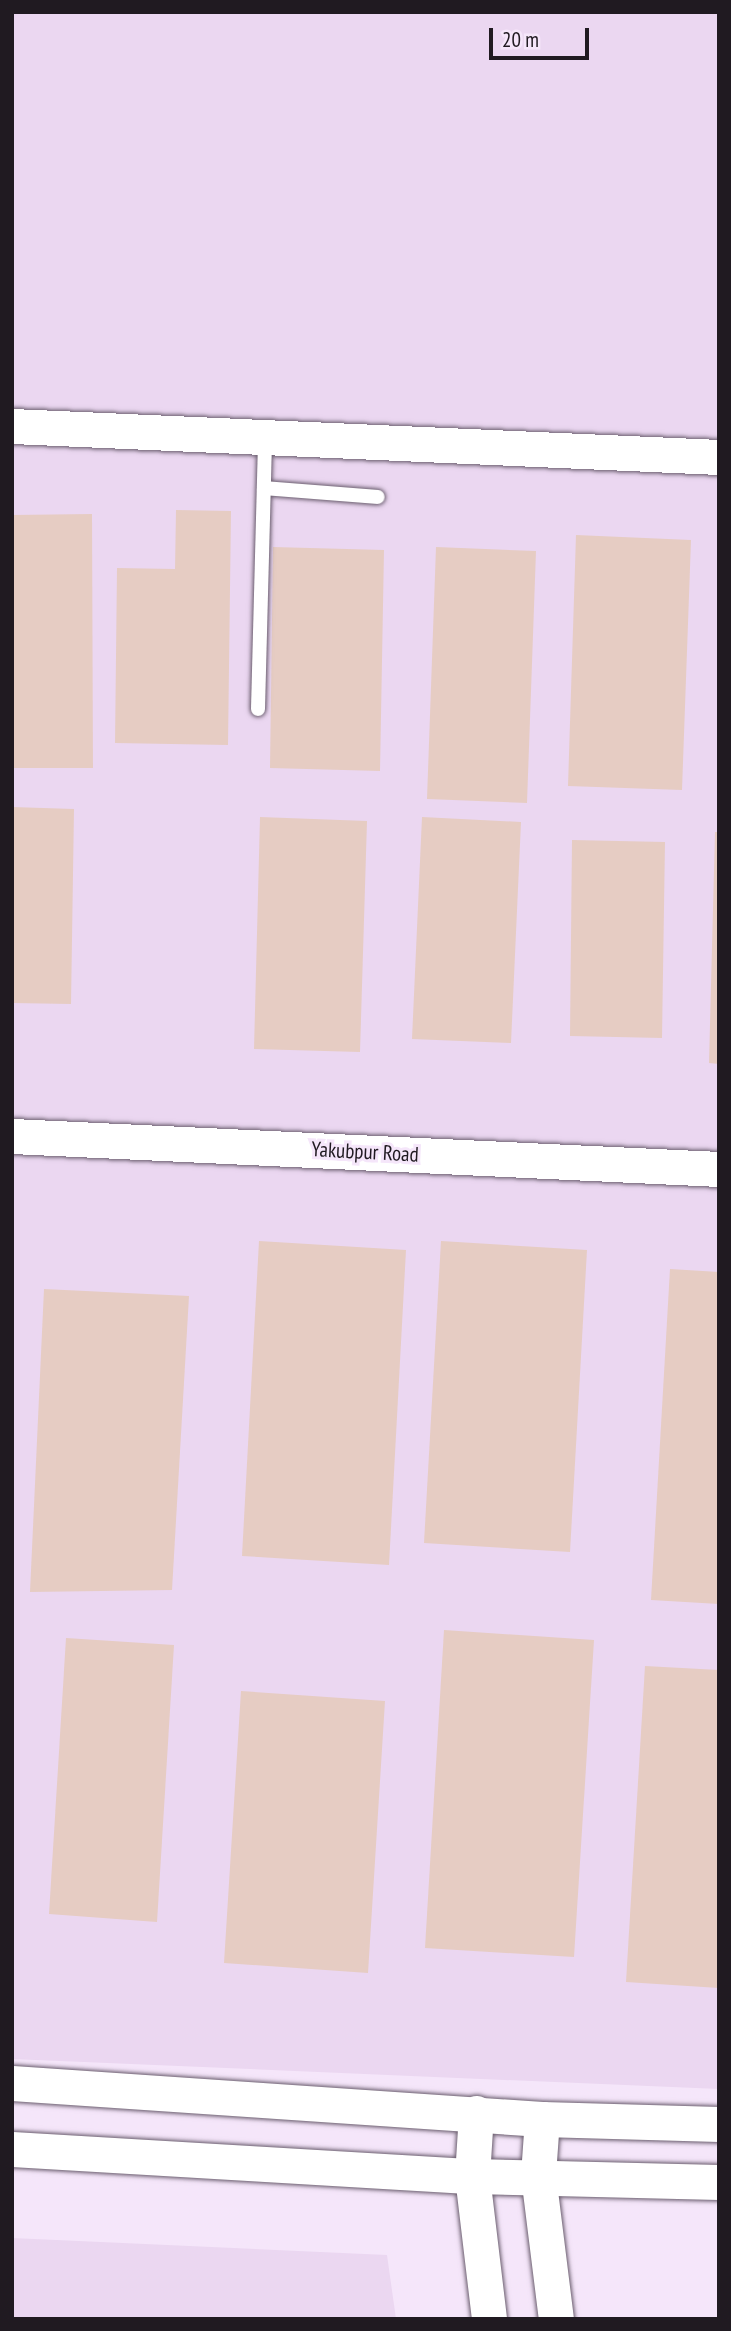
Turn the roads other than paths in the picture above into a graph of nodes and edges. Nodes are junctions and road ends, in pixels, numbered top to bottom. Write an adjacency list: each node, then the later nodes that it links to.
1 (12, 426): 2 (street)
2 (265, 437): 3 (street); 4 (lane)
3 (719, 457)
4 (264, 488): 5 (lane); 6 (lane)
5 (378, 498)
6 (258, 709)
7 (12, 1136): 8 (street, Yakubpur Road)
8 (719, 1169)
9 (12, 2083): 10 (street)
10 (476, 2113): 11 (street); 15 (street)
11 (542, 2119): 12 (street); 14 (street)
12 (719, 2123)
13 (12, 2149): 15 (street)
14 (538, 2175): 15 (street); 16 (street); 18 (street)
15 (472, 2176): 17 (street)
16 (719, 2182)
17 (489, 2319)
18 (556, 2319)

